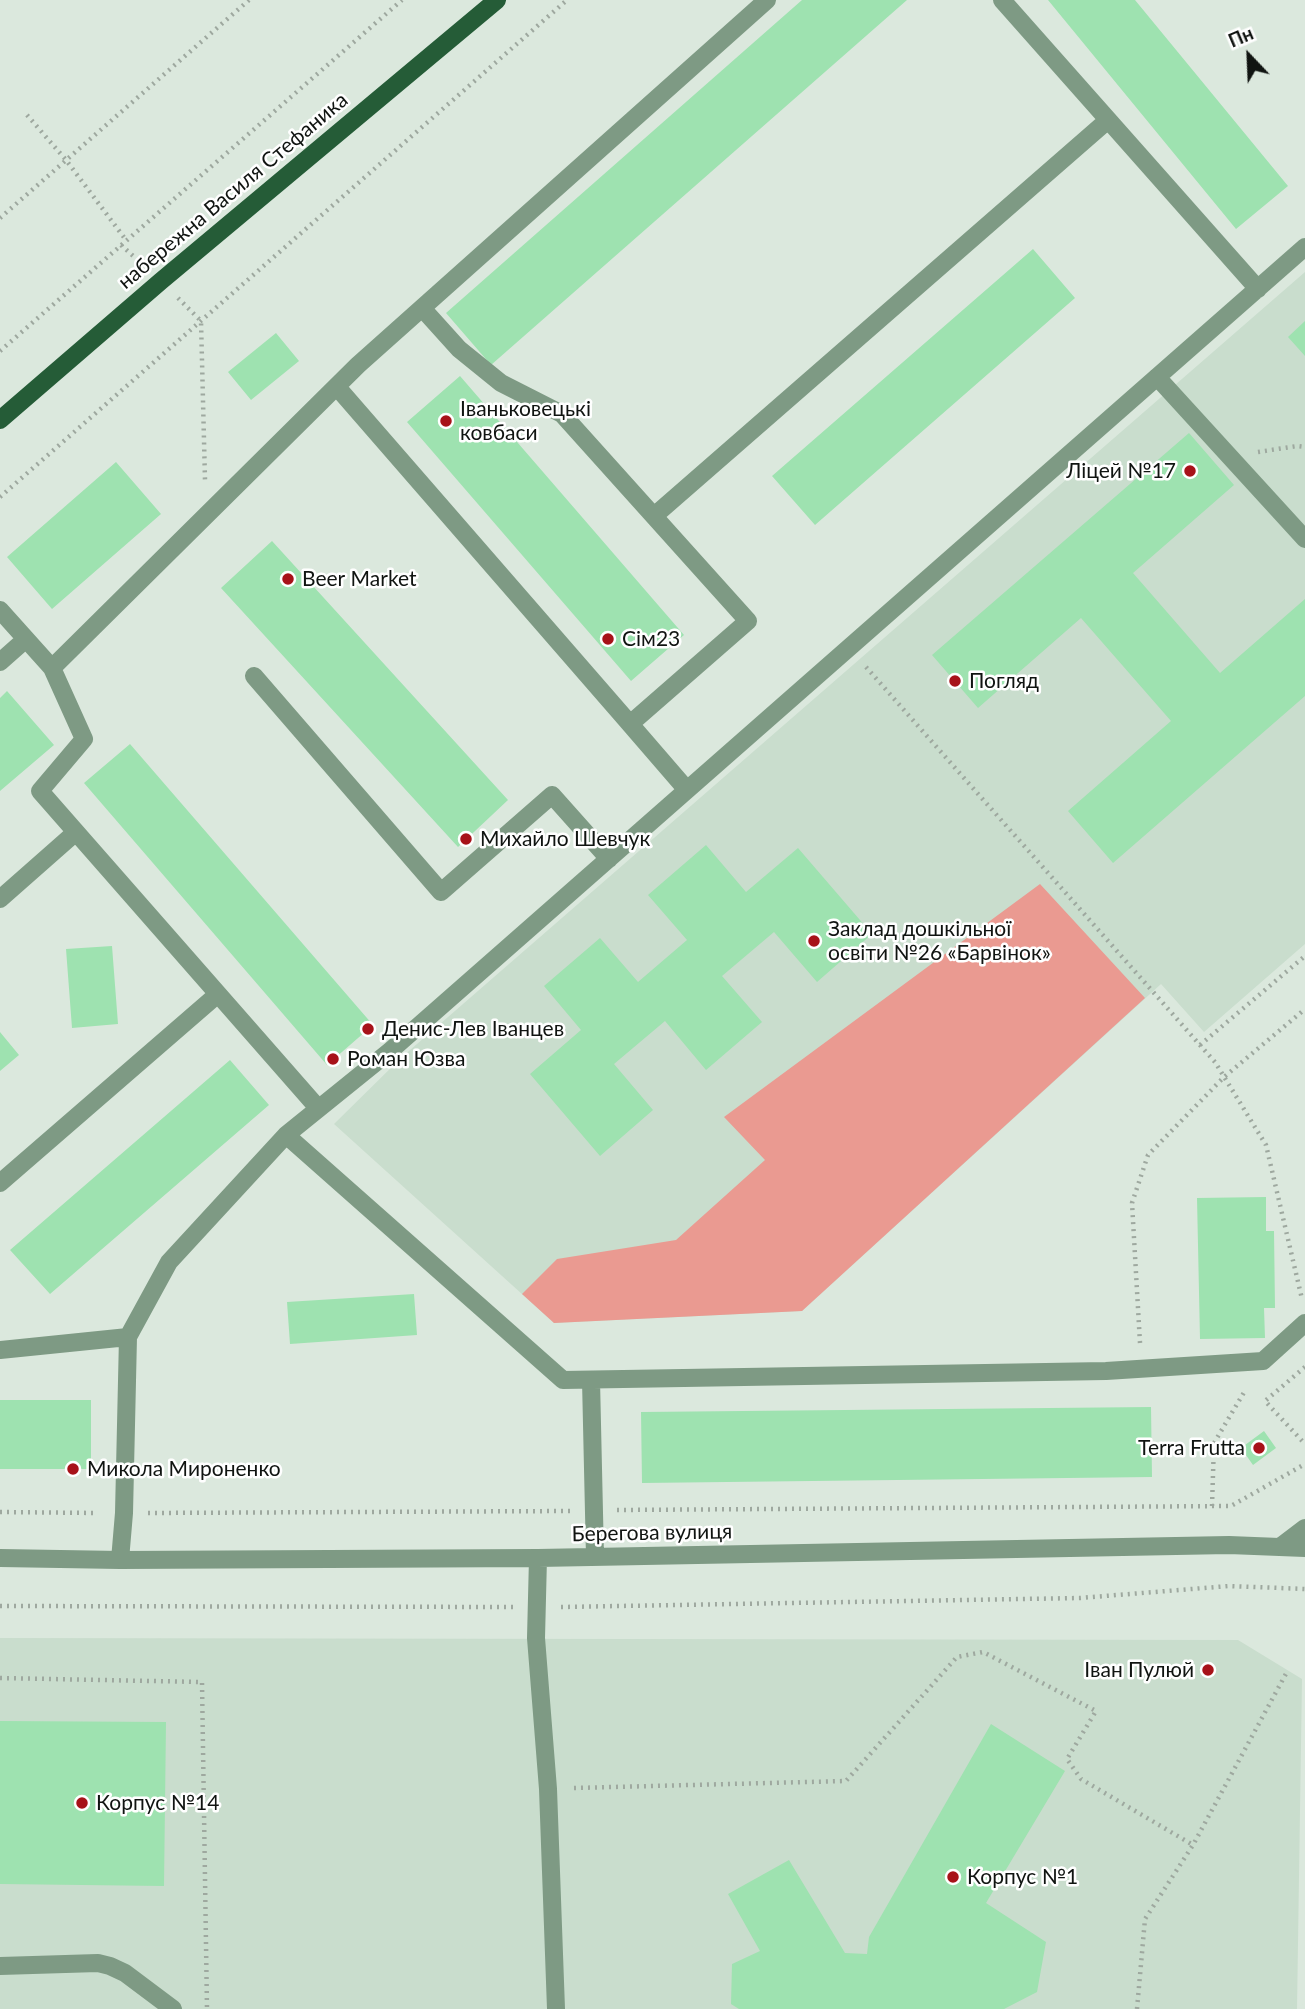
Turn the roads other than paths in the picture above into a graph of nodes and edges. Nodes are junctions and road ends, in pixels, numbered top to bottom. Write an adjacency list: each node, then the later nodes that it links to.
1 (497, 0): 10 (main road, набережна Василя Стефаника)
2 (767, 0): 7 (street)
3 (1002, 0): 4 (street)
4 (1108, 120): 6 (street); 11 (street)
5 (1305, 247): 6 (street)
6 (1258, 289): 8 (street)
7 (422, 308): 9 (street); 11 (street)
8 (1157, 377): 12 (street); 19 (street)
9 (337, 387): 16 (street); 18 (street)
10 (0, 420)
11 (654, 516): 18 (street)
12 (1305, 539)
13 (0, 610): 14 (street)
14 (26, 639): 15 (street); 16 (street)
15 (0, 662)
16 (52, 668): 20 (street)
17 (254, 676): 21 (street)
18 (631, 724): 19 (street)
19 (687, 790): 21 (street)
20 (76, 832): 22 (street); 23 (street)
21 (609, 859): 24 (street)
22 (0, 899)
23 (218, 994): 24 (street); 26 (street)
24 (318, 1108): 25 (street)
25 (286, 1135): 28 (street); 30 (street)
26 (0, 1183)
27 (1305, 1323): 30 (street)
28 (128, 1337): 29 (street); 37 (street)
29 (0, 1350)
30 (591, 1380): 34 (street)
31 (1305, 1528): 32 (street)
32 (1280, 1547): 33 (street, Берегова вулиця); 34 (street, Берегова вулиця)
33 (1305, 1548)
34 (595, 1557): 36 (street, Берегова вулиця)
35 (0, 1558): 37 (street, Берегова вулиця)
36 (538, 1558): 37 (street, Берегова вулиця); 40 (street)
37 (120, 1560)
38 (0, 1966): 39 (street)
39 (173, 2009)
40 (556, 2009)

